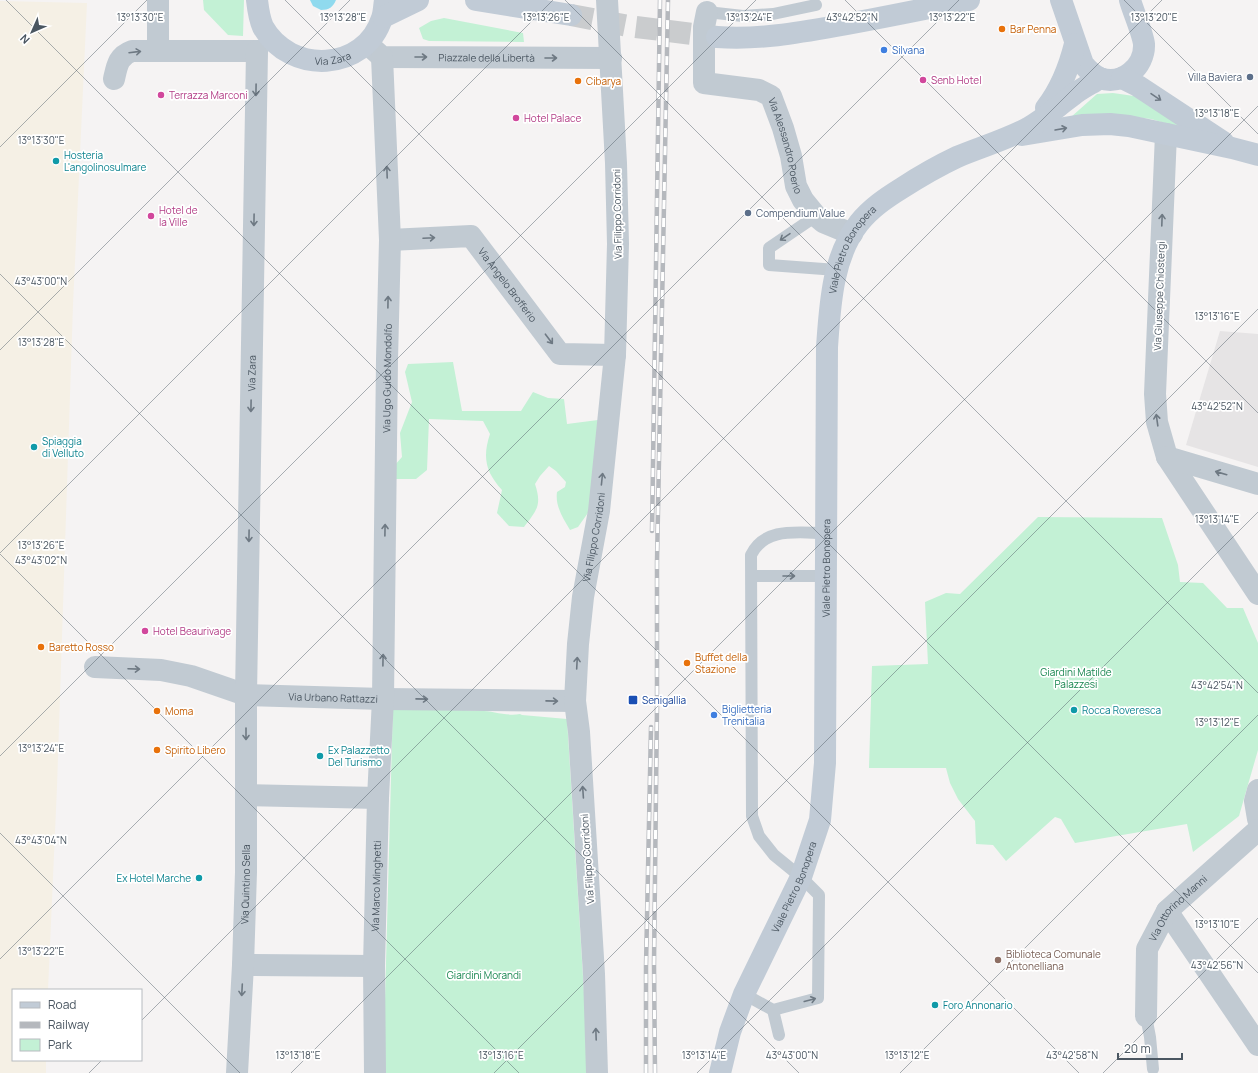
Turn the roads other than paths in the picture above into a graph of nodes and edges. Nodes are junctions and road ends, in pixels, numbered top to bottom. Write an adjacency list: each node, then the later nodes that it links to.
1 (158, 0): 17 (street)
2 (256, 0): 15 (main road, Via Zara)
3 (418, 0): 10 (main road)
4 (476, 0): 12 (main road)
5 (607, 0): 18 (street, Via Filippo Corridoni)
6 (969, 0): 13 (main road)
7 (1061, 0): 14 (main road)
8 (1130, 0): 20 (main road)
9 (816, 6): 11 (lane)
10 (384, 9): 16 (main road, Via Zara)
11 (707, 12): 27 (street, Via Alessandro Poerio)
12 (571, 15)
13 (718, 37)
14 (1075, 44): 19 (main road); 22 (main road, Viale Pietro Bonopera)
15 (264, 45): 16 (main road, Via Zara); 17 (street); 39 (street, Via Zara, one-way to 39)
16 (374, 50): 18 (street, Piazzale della Libertà, one-way to 18); 29 (street, Via Ugo Guido Mondolfo, one-way to 16)
17 (158, 51): 21 (street, one-way to 17)
18 (611, 58): 31 (street, Via Filippo Corridoni)
19 (1100, 78): 20 (main road); 22 (main road, Viale Pietro Bonopera)
20 (1122, 78): 25 (main road, one-way to 25)
21 (114, 79)
22 (1034, 124): 24 (main road, Viale Pietro Bonopera)
23 (1166, 134): 24 (main road, Viale Pietro Bonopera, one-way to 23); 25 (main road, Viale Pietro Bonopera); 32 (street, Via Giuseppe Chiostergi, one-way to 23)
24 (1009, 137): 28 (main road, Viale Pietro Bonopera)
25 (1232, 148): 26 (main road, Viale Pietro Bonopera)
26 (1258, 155)
27 (816, 216): 28 (street, Via Alessandro Poerio); 30 (lane, one-way to 30)
28 (852, 234): 30 (main road, Viale Pietro Bonopera)
29 (390, 240): 31 (street, Via Angelo Brofferio, one-way to 31); 40 (street, Via Ugo Guido Mondolfo, one-way to 29)
30 (837, 270): 34 (main road, Viale Pietro Bonopera)
31 (615, 355): 41 (street, Via Filippo Corridoni, one-way to 31)
32 (1167, 457): 33 (street, one-way to 32); 37 (street, Via Giuseppe Chiostergi)
33 (1258, 484)
34 (826, 533): 35 (lane); 36 (main road, Viale Pietro Bonopera)
35 (751, 576): 36 (lane, one-way to 36); 45 (lane)
36 (826, 576): 45 (main road, Viale Pietro Bonopera)
37 (1258, 594)
38 (95, 668): 39 (street, Via Urbano Rattazzi, one-way to 39)
39 (246, 695): 40 (street, Via Urbano Rattazzi); 42 (street, Via Quintino Sella, one-way to 42)
40 (383, 699): 41 (street, Via Urbano Rattazzi, one-way to 41); 43 (street, Via Marco Minghetti)
41 (575, 701): 57 (street, Via Filippo Corridoni, one-way to 41)
42 (247, 795): 43 (street); 47 (street, Via Quintino Sella)
43 (378, 798): 48 (street, Via Marco Minghetti)
44 (1255, 812): 46 (street, Via Ottorino Manni)
45 (801, 877): 49 (main road, Viale Pietro Bonopera); 50 (lane, one-way to 45)
46 (1167, 911): 51 (street, Via Ottorino Manni); 53 (street)
47 (243, 965): 48 (street); 55 (street, Via Quintino Sella, one-way to 55)
48 (374, 966): 56 (street, Via Marco Minghetti)
49 (744, 994): 50 (lane); 58 (main road, Viale Pietro Bonopera)
50 (773, 1010): 52 (lane)
51 (1146, 1016): 54 (lane, Via Ottorino Manni)
52 (779, 1034)
53 (1258, 1045)
54 (1154, 1072)
55 (237, 1073)
56 (375, 1073)
57 (597, 1073)
58 (720, 1073)

